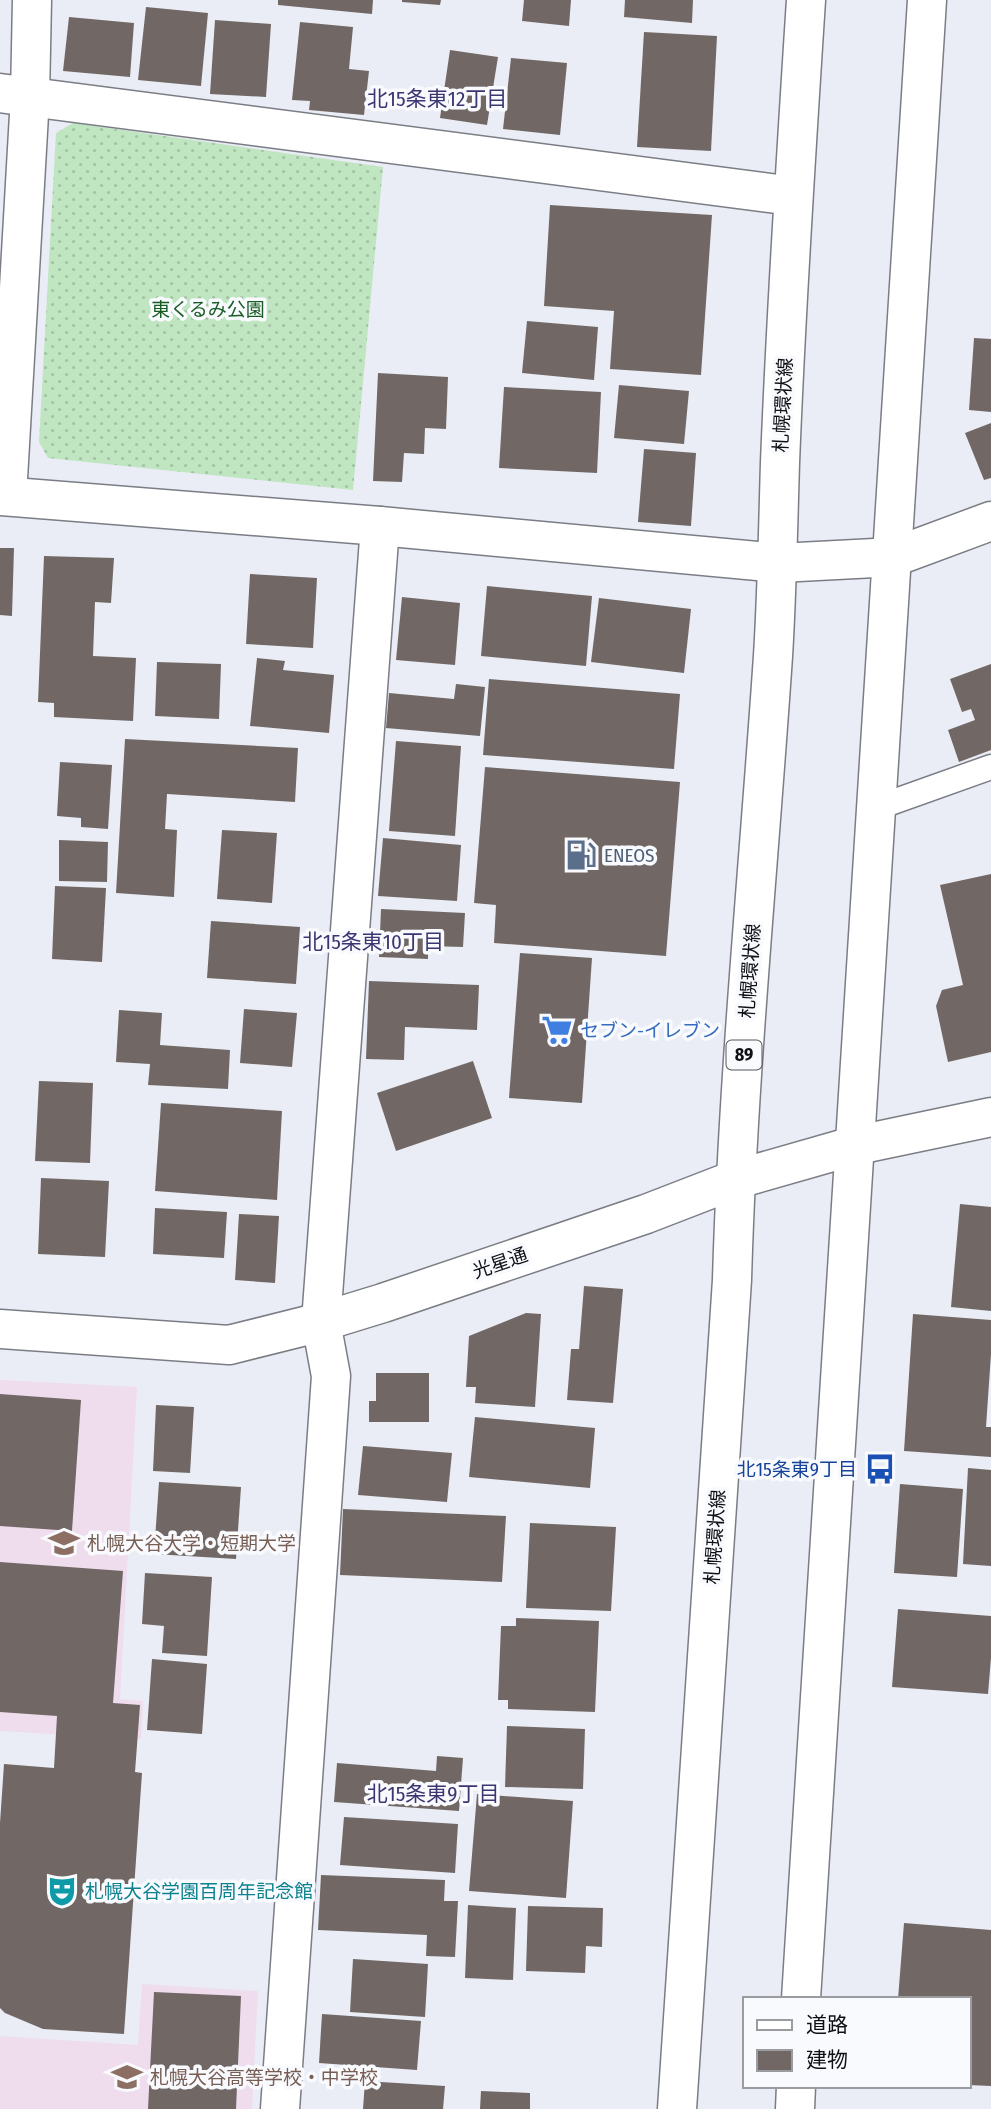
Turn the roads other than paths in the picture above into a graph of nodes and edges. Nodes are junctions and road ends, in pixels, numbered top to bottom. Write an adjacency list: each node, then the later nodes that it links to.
1 (32, 0): 4 (street)
2 (806, 0): 5 (street, 札幌環状線 / 89)
3 (927, 0): 9 (street)
4 (15, 95): 5 (street); 6 (street)
5 (793, 196): 10 (street, 札幌環状線 / 89)
6 (3, 496): 8 (street)
7 (991, 521): 9 (street)
8 (380, 526): 10 (street); 16 (street)
9 (894, 557): 10 (street); 12 (street)
10 (779, 563): 15 (street, 札幌環状線 / 89)
11 (991, 766): 12 (lane)
12 (876, 808): 14 (street)
13 (991, 1117): 14 (street, 光星通)
14 (853, 1146): 15 (street, 光星通); 18 (street)
15 (734, 1180): 16 (street, 光星通); 21 (street, 札幌環状線 / 89)
16 (321, 1322): 17 (street, 光星通); 20 (street)
17 (0, 1329)
18 (802, 1997)
19 (796, 2088): 22 (street)
20 (280, 2109)
21 (677, 2109)
22 (795, 2109)

